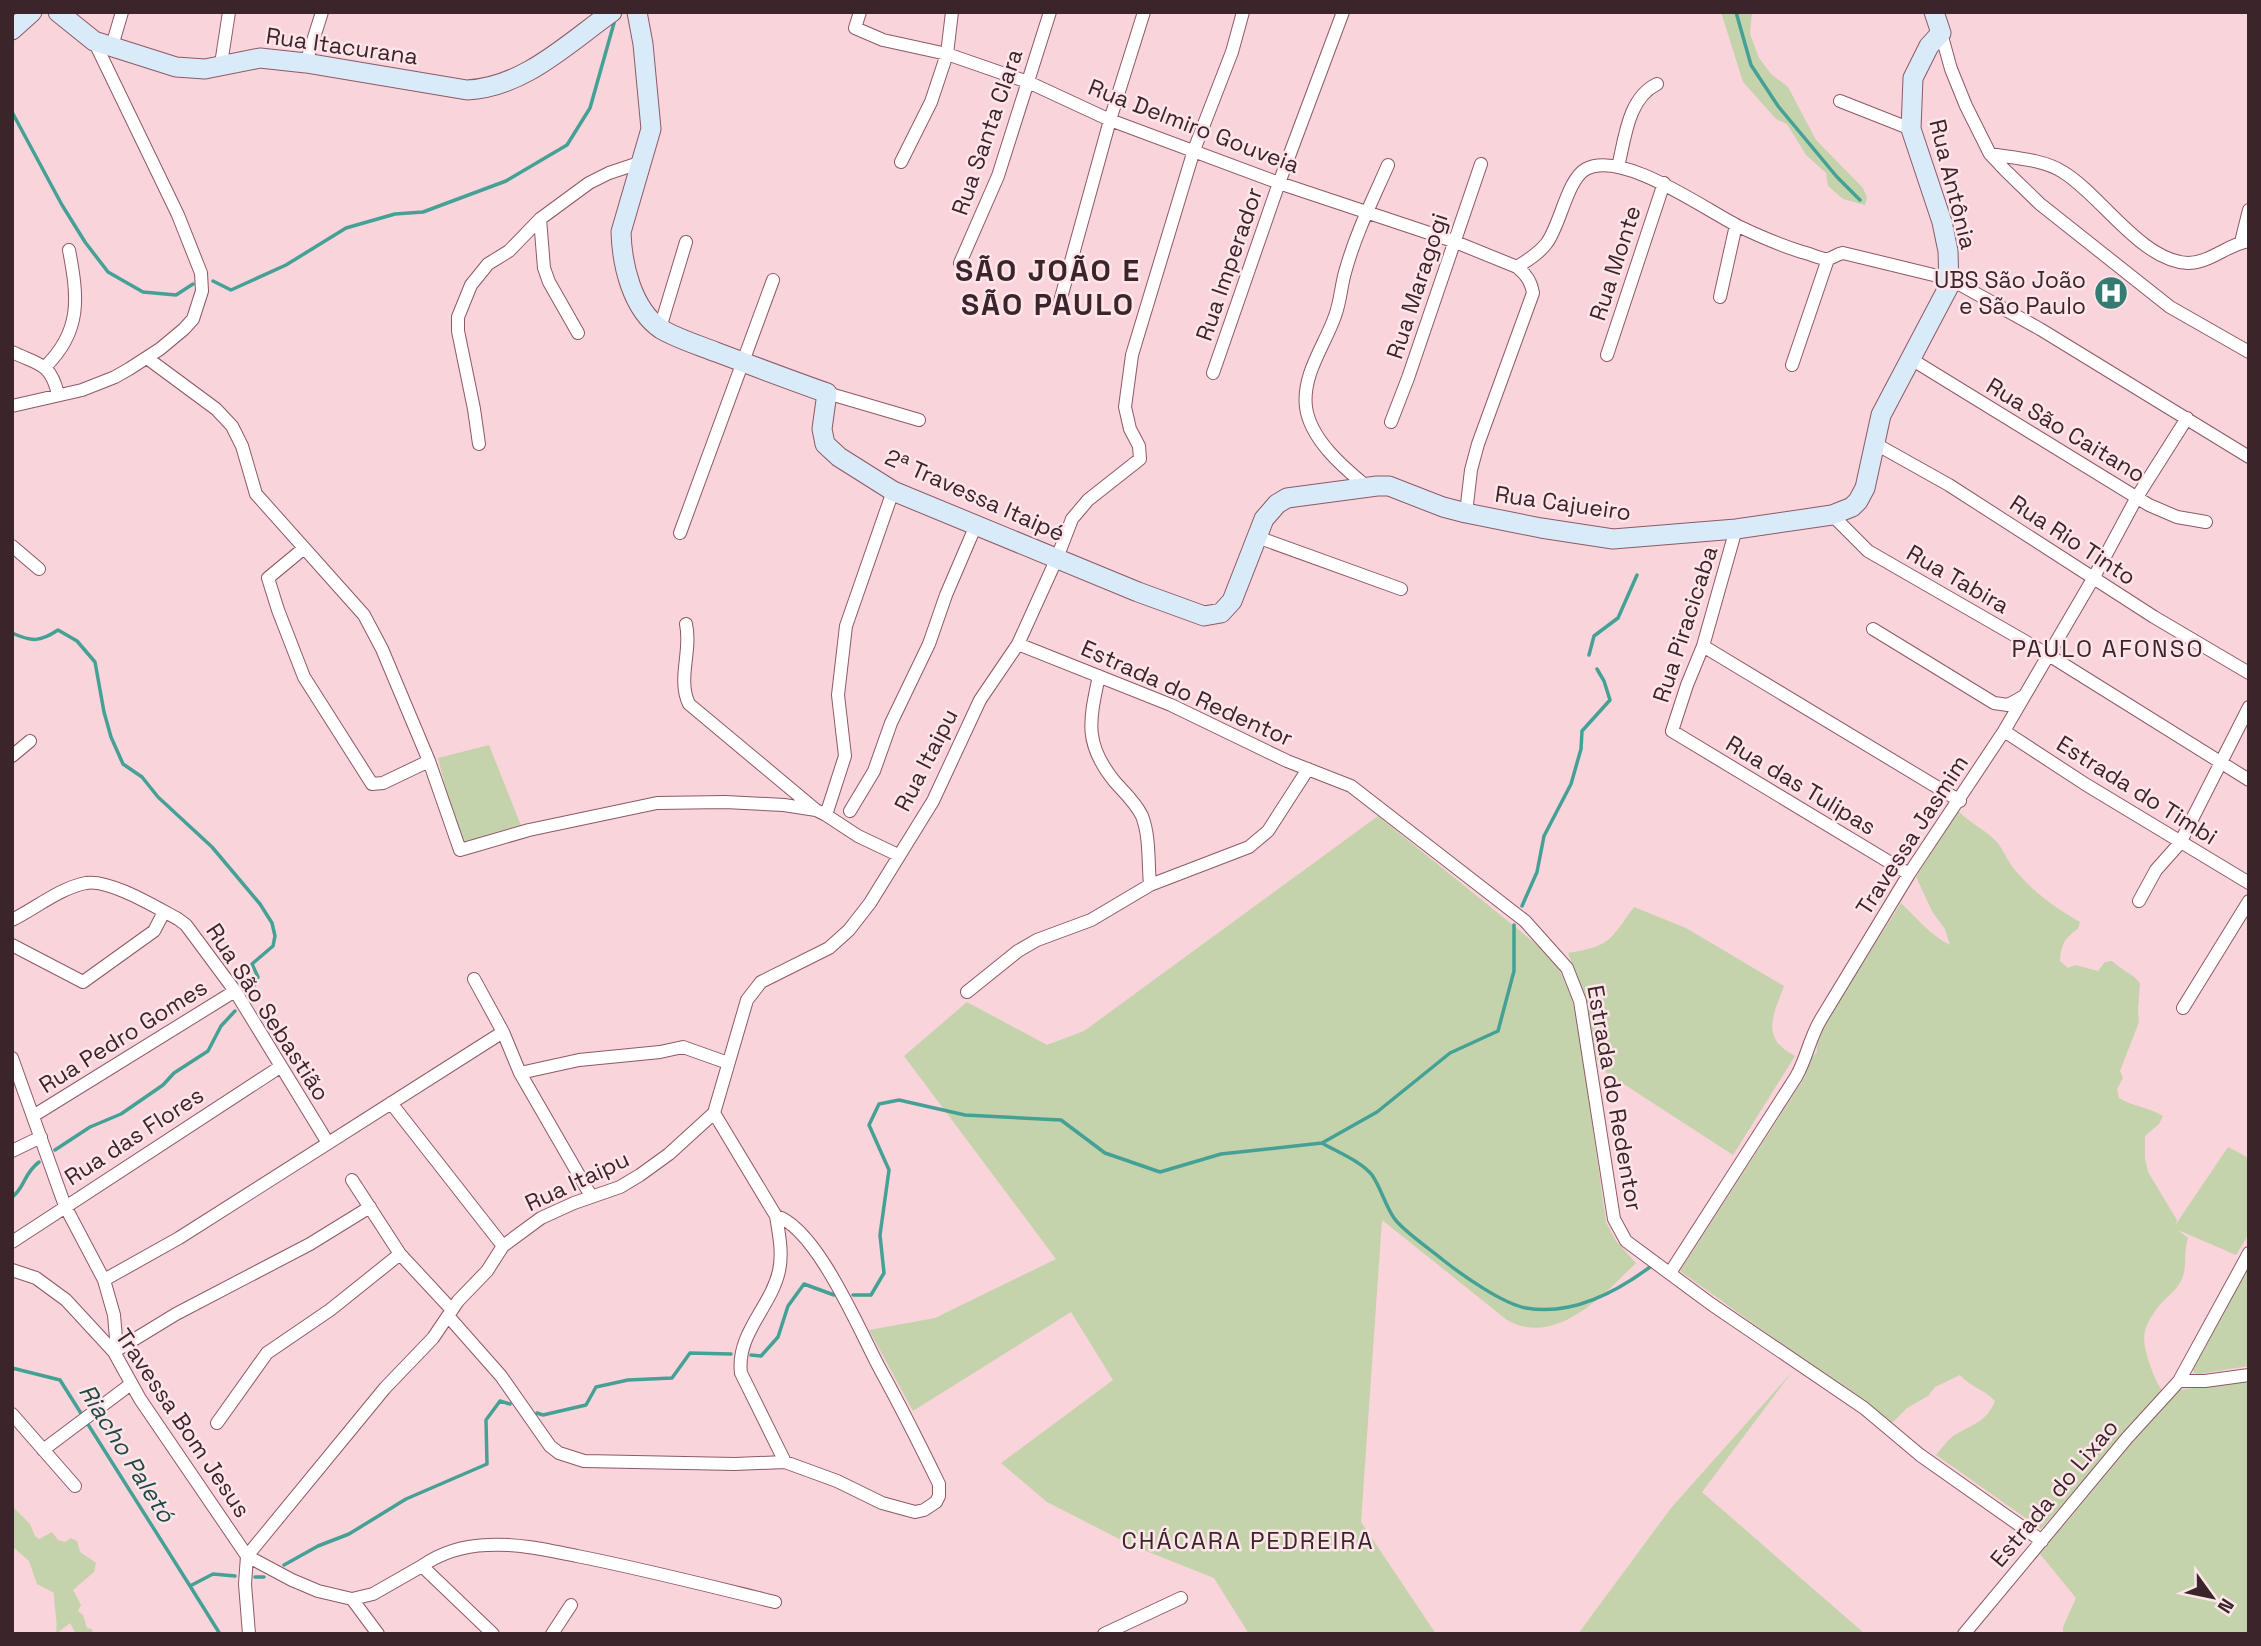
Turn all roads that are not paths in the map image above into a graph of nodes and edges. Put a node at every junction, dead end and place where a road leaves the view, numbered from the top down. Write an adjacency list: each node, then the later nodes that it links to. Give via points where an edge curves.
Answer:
1 (32, 12): 15 (street)
2 (58, 12): 17 (street, Rua Itacurana)
3 (122, 12): 17 (street)
4 (229, 12): 20 (street)
5 (322, 12): 19 (street)
6 (612, 12): 19 (street, Rua Itacurana, via 548,59 491,88 467,90)
7 (637, 12): 28 (street, via 651,129)
8 (860, 12): 18 (street, Rua Delmiro Gouveia, via 855,28 883,40)
9 (952, 12): 18 (street)
10 (1050, 12): 21 (street, Rua Santa Clara)
11 (1144, 12): 24 (street)
12 (1243, 12): 26 (street)
13 (1343, 12): 33 (street, Rua Imperador)
14 (1934, 12): 16 (street)
15 (12, 30)
16 (1941, 33): 25 (street, Rua Antônia, via 1913,78); 27 (street, via 1961,94)
17 (103, 44): 20 (street, Rua Itacurana, via 176,67 205,69); 55 (street, via 203,282 193,319)
18 (947, 54): 21 (street, Rua Delmiro Gouveia); 29 (street, via 931,102)
19 (306, 63): 20 (street, Rua Itacurana, via 260,58)
20 (221, 64)
21 (1028, 82): 24 (street, Rua Delmiro Gouveia); 44 (street, Rua Santa Clara, via 987,205)
22 (1657, 84): 32 (street, via 1638,99)
23 (1840, 101): 25 (street)
24 (1110, 120): 26 (street, Rua Delmiro Gouveia); 49 (street)
25 (1911, 129): 46 (street, Rua Antônia, via 1942,222)
26 (1194, 150): 33 (street, Rua Delmiro Gouveia); 82 (street, Rua Itaipu, via 1128,377 1126,418 1140,459 1080,508 1066,530)
27 (1990, 154): 41 (street, via 2050,165 2063,172 2130,233 2173,260 2199,261); 53 (street, via 2040,204 2170,307)
28 (642, 162): 37 (street, via 589,183); 50 (street, via 621,232 621,247 637,298)
29 (901, 162)
30 (1388, 164): 36 (street)
31 (1481, 164): 39 (street, Rua Maragogi)
32 (1618, 167): 34 (street); 45 (street, via 1583,170 1547,243)
33 (1279, 183): 36 (street, Rua Delmiro Gouveia); 60 (street, Rua Imperador)
34 (1664, 183): 38 (street); 54 (street, Rua Monte)
35 (2249, 210): 41 (street)
36 (1367, 211): 39 (street, Rua Delmiro Gouveia); 70 (street, via 1306,396 1315,430 1345,469)
37 (541, 219): 51 (street, via 548,282); 68 (street, via 480,272 458,317)
38 (1736, 225): 43 (street); 48 (street)
39 (1453, 241): 45 (street, Rua Delmiro Gouveia); 66 (street, Rua Maragogi)
40 (686, 242): 50 (street)
41 (2245, 242)
42 (69, 250): 59 (street, via 76,306 73,323 58,354)
43 (1828, 259): 46 (street, via 1843,253); 58 (street)
44 (960, 263)
45 (1517, 267): 73 (street, via 1525,273 1533,293 1478,444)
46 (1950, 279): 56 (street, Rua Antônia); 64 (street)
47 (773, 280): 57 (street)
48 (1720, 297)
49 (1059, 305)
50 (660, 328): 57 (street)
51 (578, 333)
52 (12, 352): 59 (street)
53 (2249, 352)
54 (1607, 355)
55 (147, 358): 62 (street, via 98,384); 81 (street, via 232,426 256,494)
56 (1911, 359): 67 (street, Rua Antônia, via 1881,415); 72 (street, Rua São Caitano)
57 (742, 362): 61 (street); 78 (street)
58 (1792, 365)
59 (45, 367): 62 (street, via 54,377)
60 (1213, 373)
61 (827, 393): 65 (street); 71 (street, 2ª Travessa Itaipé, via 822,429 825,444)
62 (58, 394): 63 (street)
63 (12, 406)
64 (2187, 418): 69 (street); 72 (street, Travessa Jasmim)
65 (919, 420)
66 (1391, 422)
67 (1874, 443): 74 (street, Rua Antônia, via 1858,501); 84 (street, Rua Rio Tinto)
68 (479, 444)
69 (2249, 457)
70 (1366, 486): 73 (street, 2ª Travessa Itaipé, via 1389,486); 79 (street, 2ª Travessa Itaipé, via 1287,498 1269,512)
71 (893, 491): 76 (street, 2ª Travessa Itaipé); 105 (street, via 846,626 838,695 845,756)
72 (2137, 497): 75 (street, Rua São Caitano, via 2162,512); 84 (street, Travessa Jasmim)
73 (1466, 513): 77 (street, Rua Cajueiro, via 1613,539)
74 (1832, 515): 77 (street, Rua Antônia); 90 (street, Rua Tabira, via 1868,551)
75 (2206, 522)
76 (975, 525): 82 (street, 2ª Travessa Itaipé); 104 (street, via 874,771)
77 (1736, 529): 89 (street, Rua Piracicaba)
78 (680, 533)
79 (1257, 537): 82 (street, 2ª Travessa Itaipé, via 1232,601 1211,616); 85 (street)
80 (12, 546): 83 (street)
81 (303, 550): 99 (street, via 364,615); 99 (street, via 268,578 311,689 372,784)
82 (1057, 558): 88 (street, Rua Itaipu)
83 (39, 569)
84 (2095, 577): 90 (street, Travessa Jasmim); 91 (street, Rua Rio Tinto)
85 (1401, 589)
86 (686, 624): 105 (street, via 689,645 683,687 689,704)
87 (1873, 629): 93 (street, via 1994,703 2008,705)
88 (1018, 644): 92 (street, Estrada do Redentor); 107 (street, Rua Itaipu, via 980,700 933,801)
89 (1703, 646): 95 (street, Rua Piracicaba); 103 (street)
90 (2047, 654): 93 (street, Travessa Jasmim); 100 (street, Rua Tabira)
91 (2249, 673)
92 (1098, 676): 101 (street, Estrada do Redentor); 110 (street, via 1091,736 1099,761 1142,815)
93 (2024, 695): 96 (street, Travessa Jasmim)
94 (2249, 707): 100 (street)
95 (1672, 731): 108 (street, Rua das Tulipas)
96 (2004, 731): 103 (street, Travessa Jasmim); 106 (street, Estrada do Timbi)
97 (30, 741): 98 (street)
98 (12, 756)
99 (429, 761): 105 (street, via 460,850 657,803 783,805)
100 (2221, 764): 102 (street, Rua Tabira); 106 (street)
101 (1308, 769): 110 (street, via 1258,841); 141 (street, Estrada do Redentor, via 1351,786 1372,802 1525,921 1567,968 1580,1001 1614,1219 1626,1241)
102 (2249, 780)
103 (1959, 801): 108 (street, Travessa Jasmim)
104 (850, 811)
105 (821, 813): 107 (street)
106 (2180, 843): 109 (street, Estrada do Timbi); 111 (street, via 2156,870)
107 (898, 855): 122 (street, Rua Itaipu, via 849,930 829,948 761,982 752,992)
108 (1909, 874): 141 (street, Travessa Jasmim, via 1811,1035 1796,1077)
109 (2249, 883)
110 (1150, 885): 118 (street, via 1091,920 1037,940)
111 (2139, 901)
112 (2249, 901): 119 (street)
113 (164, 912): 114 (street, Rua São Sebastião, via 108,885 89,883 70,888); 115 (street, via 155,931 83,982); 117 (street, Rua São Sebastião, via 186,925)
114 (12, 920)
115 (12, 945)
116 (474, 979): 120 (street)
117 (234, 991): 123 (street, Rua São Sebastião); 127 (street, Rua Pedro Gomes)
118 (967, 992)
119 (2183, 1008)
120 (503, 1032): 124 (street); 125 (street)
121 (12, 1058): 127 (street)
122 (729, 1063): 124 (street, via 682,1047); 126 (street, Rua Itaipu)
123 (280, 1067): 129 (street, Rua São Sebastião); 133 (street, Rua das Flores)
124 (520, 1073): 132 (street)
125 (391, 1103): 129 (street); 137 (street)
126 (715, 1113): 132 (street, Rua Itaipu, via 640,1175); 135 (street)
127 (33, 1116): 128 (street)
128 (41, 1137): 130 (street); 133 (street)
129 (328, 1143): 142 (street)
130 (12, 1151)
131 (352, 1180): 134 (street)
132 (591, 1196): 137 (street, Rua Itaipu, via 541,1218)
133 (65, 1206): 136 (street, Rua das Flores); 142 (street)
134 (370, 1207): 139 (street); 144 (street)
135 (776, 1216): 151 (street, via 779,1272 750,1329 740,1362 741,1373); 151 (street, via 792,1223 842,1294 906,1415 939,1484 940,1496 924,1510 900,1510)
136 (12, 1242)
137 (503, 1246): 143 (street, Rua Itaipu)
138 (2249, 1253): 146 (street, Estrada do Lixao)
139 (400, 1254): 143 (street); 149 (street, via 267,1353)
140 (12, 1270): 144 (street, Travessa Bom Jesus, via 36,1278 66,1300)
141 (1670, 1273): 153 (street, Estrada do Redentor, via 1864,1408 1920,1455)
142 (104, 1280): 144 (street, via 114,1315)
143 (450, 1313): 151 (street, via 542,1437 559,1453 584,1461); 154 (street, Rua Itaipu)
144 (115, 1351): 147 (street, Travessa Bom Jesus)
145 (2249, 1375): 146 (street)
146 (2179, 1381): 153 (street, Estrada do Lixao)
147 (131, 1384): 150 (street); 154 (street, Travessa Bom Jesus)
148 (12, 1414): 150 (street)
149 (217, 1423)
150 (43, 1450): 152 (street)
151 (785, 1462)
152 (75, 1486)
153 (2042, 1541): 165 (street, Estrada do Lixao)
154 (247, 1556): 157 (street, via 309,1587); 160 (street)
155 (422, 1566): 157 (street, via 373,1594); 158 (street, via 450,1550 508,1545 618,1564); 162 (street)
156 (1181, 1598): 164 (street)
157 (352, 1600): 161 (street)
158 (775, 1602)
159 (571, 1605): 163 (street)
160 (249, 1634)
161 (378, 1634)
162 (493, 1634)
163 (552, 1634)
164 (1104, 1634)
165 (1964, 1634)

